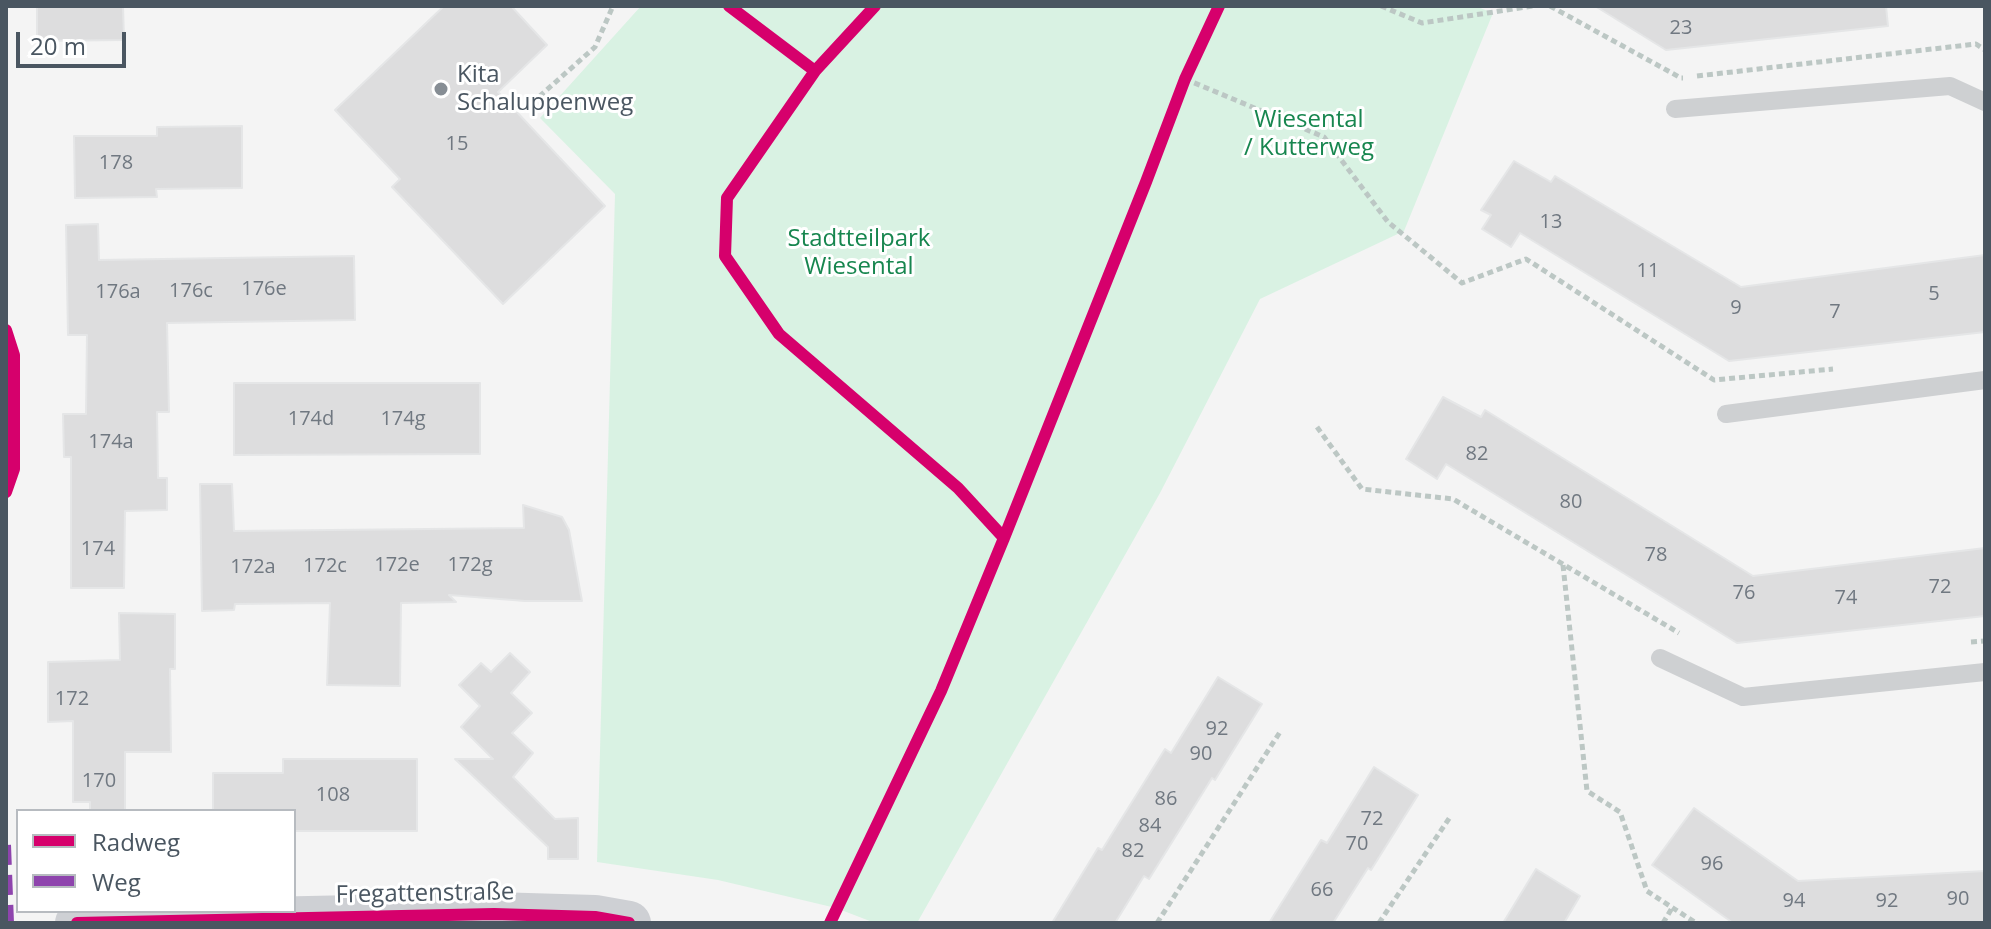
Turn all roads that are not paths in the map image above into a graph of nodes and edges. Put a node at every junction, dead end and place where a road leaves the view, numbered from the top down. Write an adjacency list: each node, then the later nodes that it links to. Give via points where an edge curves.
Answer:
1 (1985, 102): 2 (lane, via 1950,86)
2 (1675, 109)
3 (1985, 380): 4 (lane)
4 (1726, 414)
5 (1660, 658): 6 (lane, via 1743,697)
6 (1985, 672)
7 (606, 921): 8 (street, Fregattenstraße, via 494,914)
8 (77, 923)

